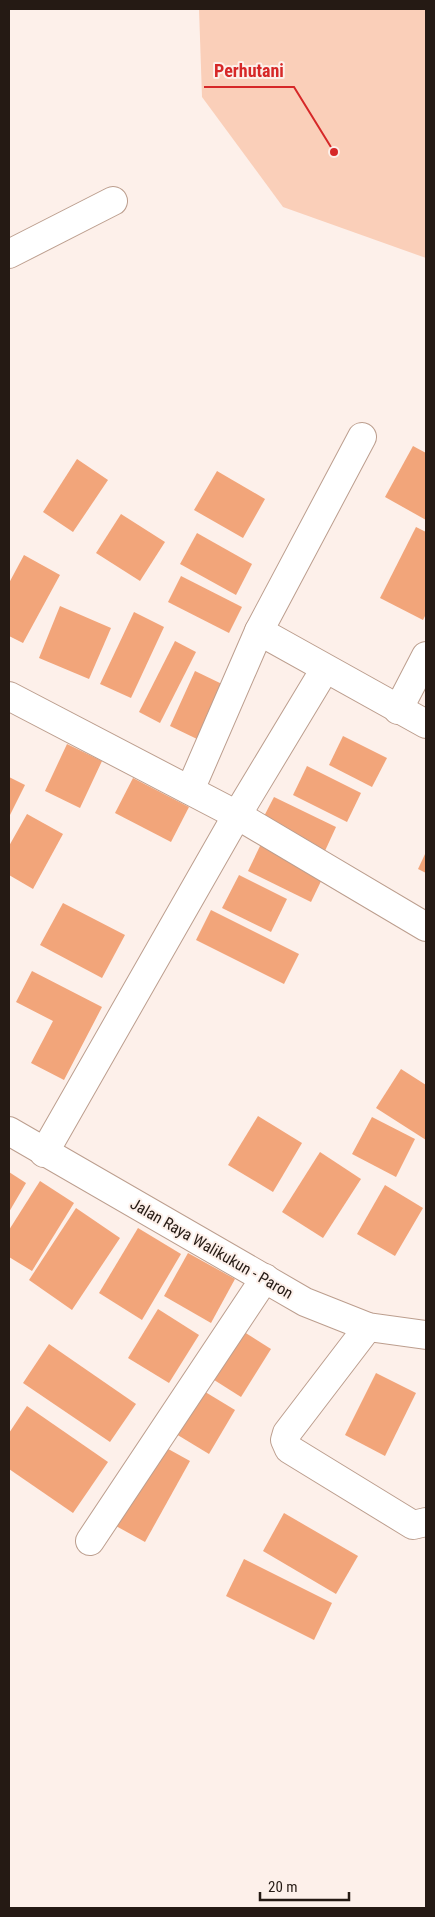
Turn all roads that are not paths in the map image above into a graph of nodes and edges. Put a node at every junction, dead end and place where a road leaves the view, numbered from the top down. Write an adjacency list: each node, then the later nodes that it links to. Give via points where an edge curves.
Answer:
1 (113, 201): 2 (street)
2 (9, 254)
3 (362, 437): 4 (street)
4 (259, 631): 6 (street); 10 (street)
5 (426, 656): 8 (street)
6 (325, 669): 8 (street); 11 (street)
7 (9, 696): 10 (street)
8 (398, 710): 9 (street)
9 (426, 724)
10 (190, 790): 11 (street)
11 (237, 815): 12 (street); 14 (street)
12 (426, 928)
13 (9, 1131): 14 (street, Jalan Raya Walikukun - Paron)
14 (44, 1153): 15 (street, Jalan Raya Walikukun - Paron)
15 (265, 1278): 16 (street, Jalan Raya Walikukun - Paron, via 305,1302); 19 (street)
16 (368, 1327): 17 (street, Jalan Raya Walikukun - Paron); 18 (street, via 287,1433 285,1440 289,1449 413,1525)
17 (426, 1335)
18 (426, 1522)
19 (90, 1540)

